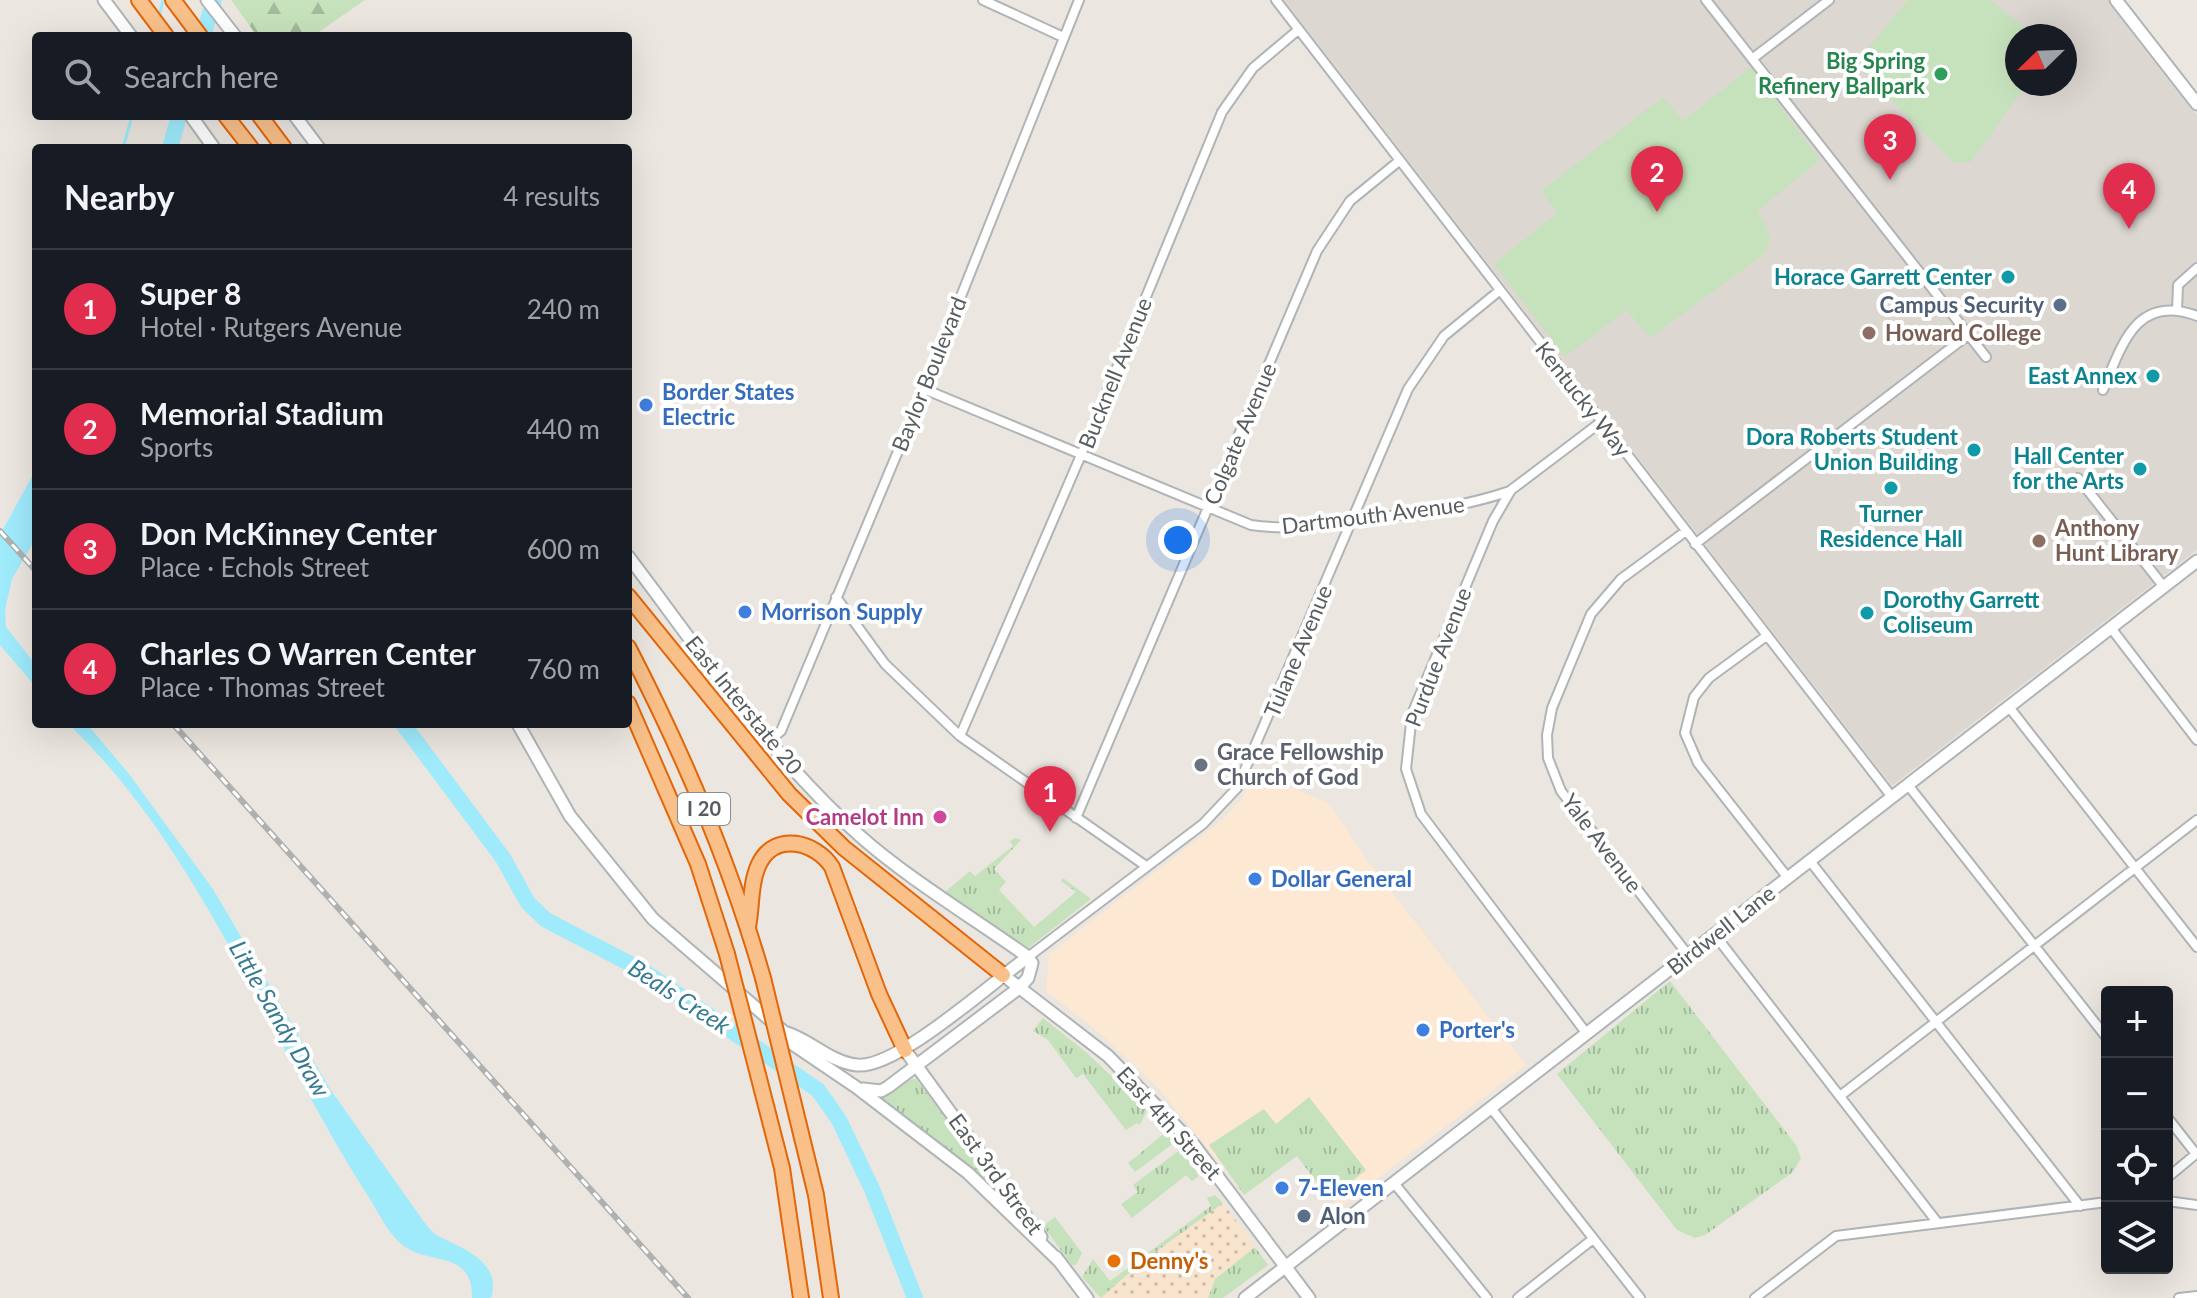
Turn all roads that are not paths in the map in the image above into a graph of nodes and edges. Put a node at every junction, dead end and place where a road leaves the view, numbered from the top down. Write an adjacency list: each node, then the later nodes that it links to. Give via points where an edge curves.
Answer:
1 (104, 0): 12 (main road)
2 (139, 0): 13 (highway)
3 (173, 0): 14 (highway)
4 (207, 0): 15 (main road)
5 (983, 0): 16 (street)
6 (1079, 0): 16 (street, Baylor Boulevard)
7 (1276, 0): 11 (street, Kentucky Way)
8 (1706, 0): 17 (street)
9 (1829, 0): 17 (street)
10 (2116, 0): 18 (main road)
11 (1298, 30): 27 (street, Kentucky Way); 37 (street, Bucknell Avenue, via 1253,68 1222,112)
12 (128, 32)
13 (163, 32)
14 (197, 32)
15 (232, 32)
16 (1063, 37): 34 (street, Baylor Boulevard)
17 (1752, 59): 32 (street)
18 (2197, 104)
19 (194, 120): 23 (main road)
20 (229, 120): 24 (highway)
21 (263, 120): 25 (highway)
22 (298, 120): 26 (main road)
23 (211, 144)
24 (248, 144)
25 (281, 144)
26 (316, 144)
27 (1399, 161): 29 (street, Kentucky Way); 40 (street, Colgate Avenue, via 1350,201 1317,251)
28 (2197, 268): 30 (street, via 2178,285)
29 (1499, 291): 36 (street, Kentucky Way); 41 (street, Tulane Avenue, via 1444,336 1418,371)
30 (2177, 310): 31 (street); 35 (street, via 2149,315 2129,332)
31 (2197, 316)
32 (1968, 335): 33 (street); 43 (street)
33 (1986, 357)
34 (924, 389): 37 (street, Dartmouth Avenue); 47 (street, Baylor Boulevard)
35 (2103, 390)
36 (1601, 422): 39 (street, Purdue Avenue); 42 (street, Kentucky Way)
37 (1081, 455): 40 (street, Dartmouth Avenue); 55 (street, Bucknell Avenue)
38 (2078, 478): 46 (street)
39 (1511, 490): 41 (street, Dartmouth Avenue, via 1466,506); 77 (street, Purdue Avenue, via 1412,714 1406,769 1421,814)
40 (1209, 509): 41 (street, Dartmouth Avenue, via 1277,529); 60 (street, Colgate Avenue)
41 (1354, 521): 63 (street, Tulane Avenue, via 1237,788 1203,824)
42 (1686, 531): 43 (street, Kentucky Way); 70 (street, Yale Avenue, via 1621,579 1591,614 1552,708 1547,735 1548,758 1561,791)
43 (1695, 544): 50 (street, Kentucky Way)
44 (632, 561): 57 (main road, East Interstate 20)
45 (2197, 561): 46 (main road, Birdwell Lane)
46 (2164, 587): 49 (main road, Birdwell Lane)
47 (836, 597): 55 (street, via 885,664); 57 (street, Baylor Boulevard, via 781,731)
48 (632, 601): 72 (highway, via 789,794 844,848)
49 (2111, 628): 52 (main road, Birdwell Lane); 56 (street)
50 (1765, 637): 59 (street, Kentucky Way); 65 (street, via 1709,678 1694,697 1685,733 1698,763)
51 (632, 655): 66 (highway, I 20, via 684,763)
52 (2009, 707): 58 (main road, Birdwell Lane); 64 (street)
53 (632, 712): 95 (highway, I 20, bridge, via 698,864 727,954 782,1168)
54 (520, 728): 76 (main road, via 570,816 653,919)
55 (960, 736): 60 (street)
56 (2197, 740)
57 (769, 741): 71 (main road, East Interstate 20, via 862,838)
58 (1908, 785): 59 (main road, Birdwell Lane); 68 (street)
59 (1892, 797): 62 (main road, Birdwell Lane)
60 (1076, 818): 63 (street)
61 (2197, 820): 64 (street)
62 (1810, 861): 65 (main road, Birdwell Lane); 74 (street)
63 (1146, 866): 71 (street, Tulane Avenue)
64 (2136, 868): 68 (street); 69 (street)
65 (1788, 878): 67 (main road, Birdwell Lane)
66 (748, 927): 78 (highway, via 754,879 764,857 789,843 818,850 832,867); 96 (highway, I 20, bridge, via 816,1195)
67 (1715, 935): 70 (main road, Birdwell Lane); 81 (street)
68 (2035, 945): 74 (street); 75 (street)
69 (2197, 947)
70 (1688, 955): 77 (main road, Birdwell Lane)
71 (1028, 957): 72 (main road, Tulane Avenue); 73 (main road, via 1028,978)
72 (1003, 975): 73 (main road, East 4th Street); 78 (main road, Tulane Avenue)
73 (1019, 988): 79 (main road); 94 (main road, East 4th Street, via 1108,1056 1194,1145)
74 (1937, 1020): 81 (street); 90 (street)
75 (2101, 1030)
76 (784, 1032): 78 (main road, Tulane Avenue, via 856,1065 875,1064); 80 (main road, via 791,1043)
77 (1587, 1034): 82 (main road, Birdwell Lane)
78 (905, 1050): 79 (main road, East 3rd Street)
79 (917, 1067): 80 (main road, via 881,1091); 93 (main road, East 3rd Street)
80 (856, 1087): 93 (main road, via 968,1173)
81 (1840, 1096): 91 (street)
82 (1491, 1108): 86 (main road, Birdwell Lane); 92 (street)
83 (2173, 1125): 84 (street)
84 (2196, 1154): 85 (street)
85 (2173, 1173)
86 (1394, 1183): 94 (main road, Birdwell Lane); 100 (street)
87 (2173, 1202): 89 (street)
88 (2101, 1203): 90 (street)
89 (2197, 1205)
90 (2080, 1206): 91 (street)
91 (1937, 1222): 103 (street, via 1836,1236)
92 (1593, 1239): 101 (street); 102 (street)
93 (1059, 1261): 97 (main road, East 3rd Street)
94 (1285, 1267): 98 (main road, Birdwell Lane); 99 (main road, East 4th Street)
95 (801, 1298)
96 (831, 1298)
97 (1087, 1298)
98 (1245, 1298)
99 (1309, 1298)
100 (1487, 1298)
101 (1518, 1298)
102 (1640, 1298)
103 (1755, 1298)

